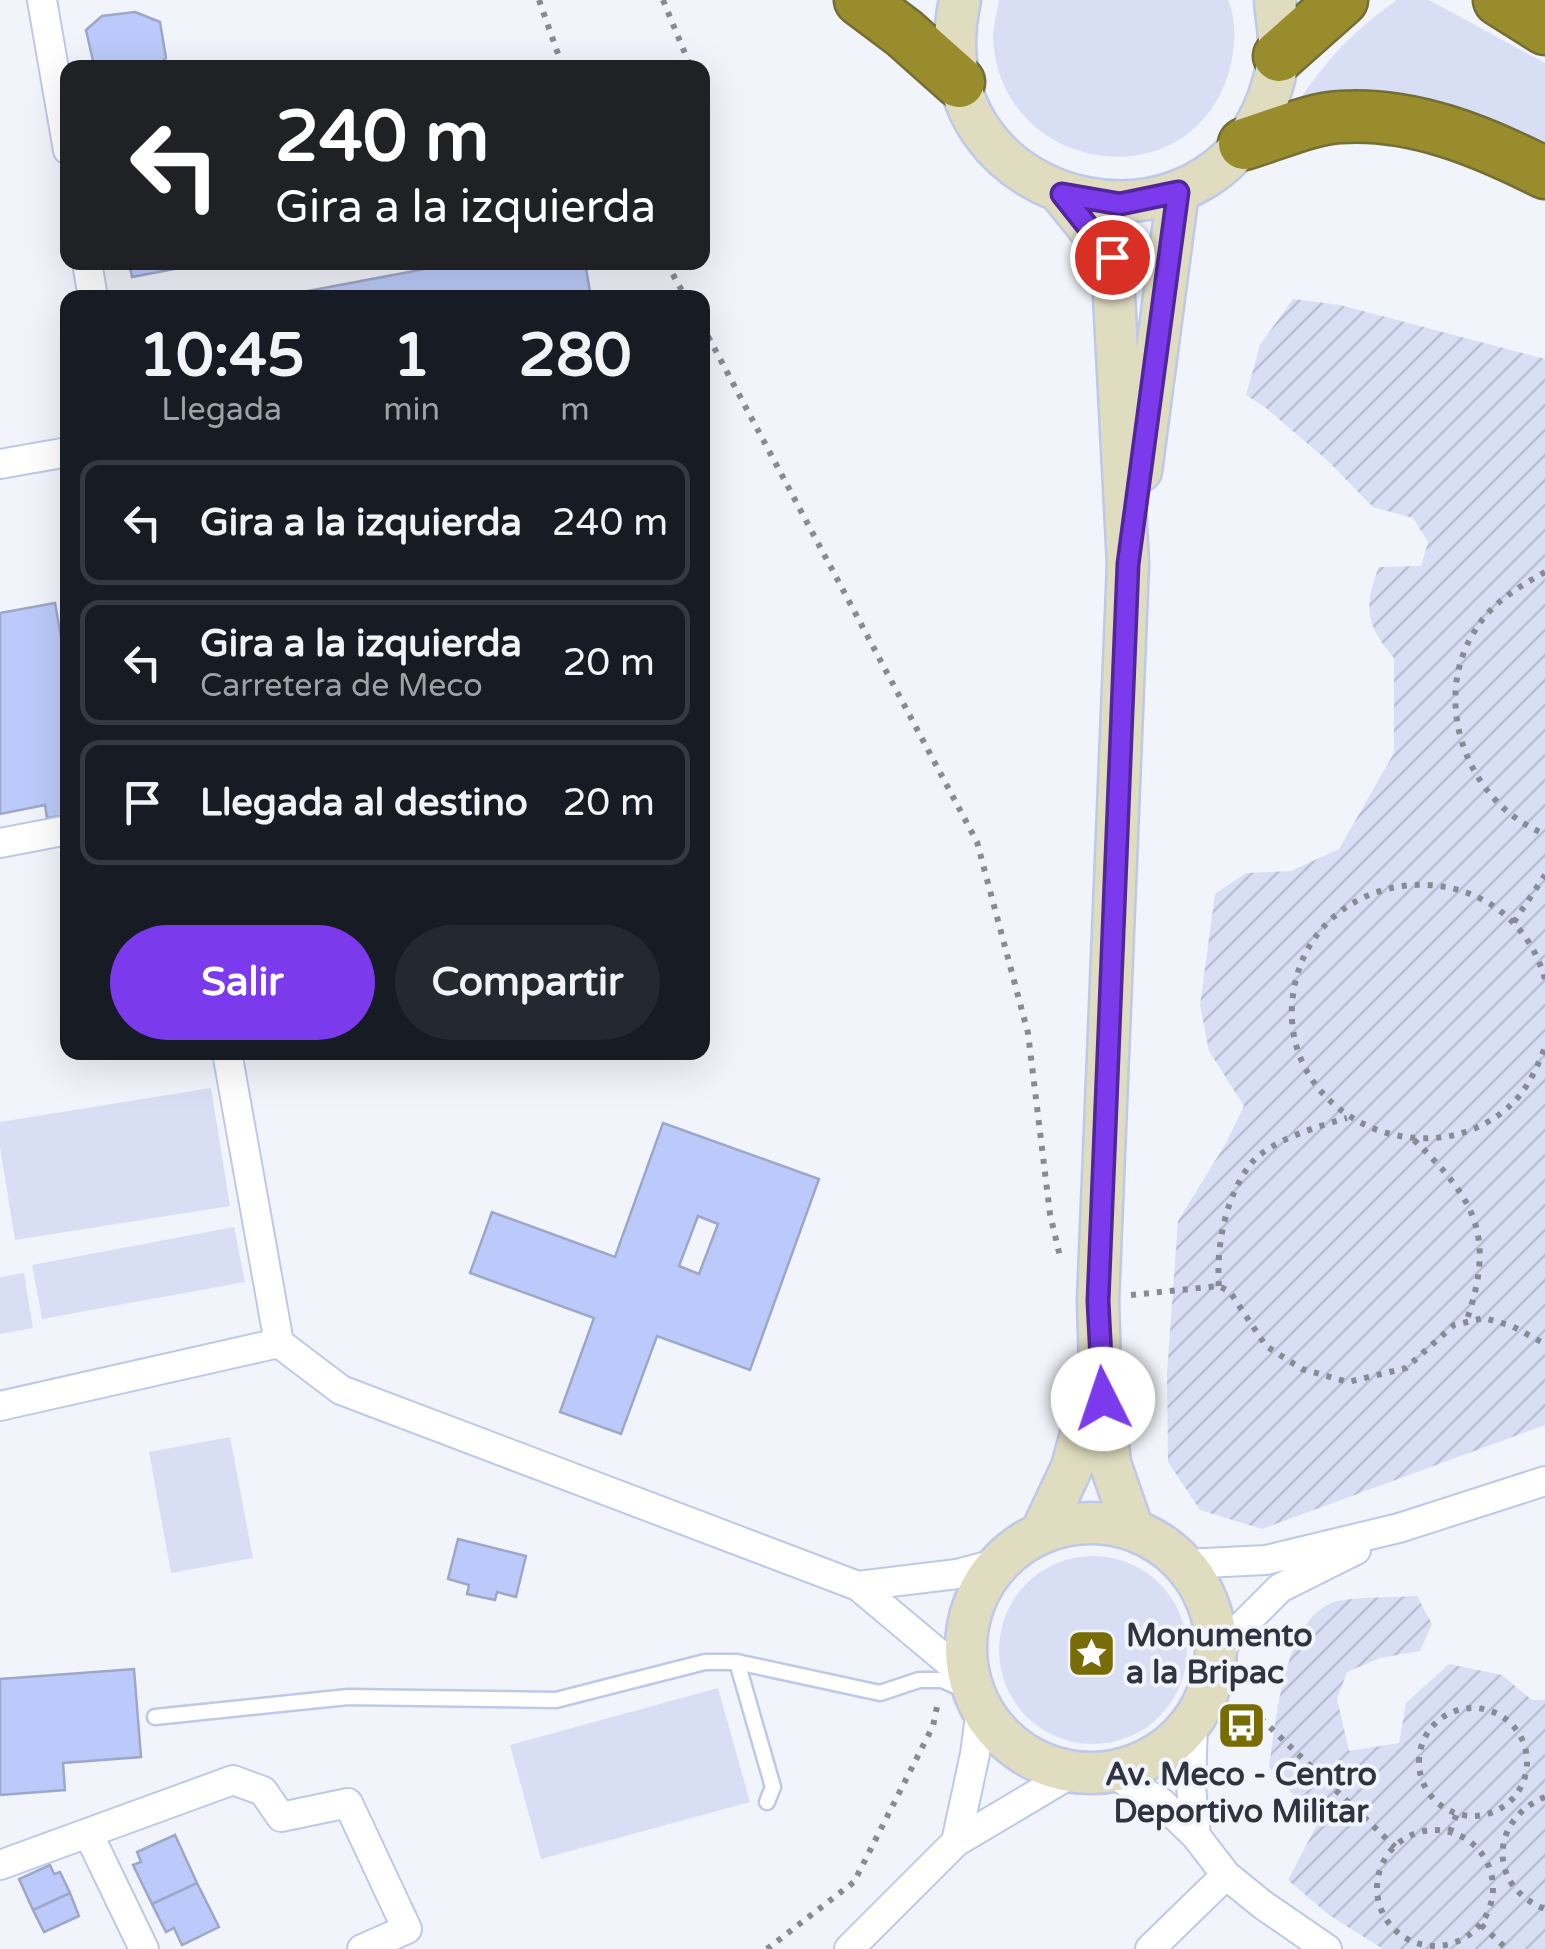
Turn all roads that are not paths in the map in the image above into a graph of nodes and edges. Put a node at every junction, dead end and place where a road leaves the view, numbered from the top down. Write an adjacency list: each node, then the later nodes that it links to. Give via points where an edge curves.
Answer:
1 (42, 0): 8 (street)
2 (860, 0): 7 (highway)
3 (960, 0): 7 (street, via 953,32)
4 (1275, 0): 6 (street)
5 (1342, 0): 6 (highway)
6 (1280, 56): 9 (street, via 1268,103)
7 (958, 82): 12 (street, via 980,130 1016,169)
8 (60, 104)
9 (1244, 144): 10 (highway, via 1338,116 1424,124); 11 (street)
10 (1545, 173)
11 (1178, 192): 12 (street, via 1120,204); 15 (street)
12 (1062, 194): 15 (street, via 1112,257)
13 (60, 453): 14 (street)
14 (0, 464)
15 (1128, 564): 20 (street)
16 (60, 832): 17 (street)
17 (0, 843)
18 (228, 1060): 19 (street)
19 (278, 1344): 21 (street); 28 (street, via 341,1390)
20 (1100, 1367): 24 (street, via 1110,1463); 25 (street, via 1072,1467)
21 (0, 1406)
22 (1544, 1480): 23 (street)
23 (1399, 1528): 27 (street, via 1266,1560); 29 (street, via 1280,1588)
24 (1134, 1530): 25 (street, via 1086,1523); 27 (street)
25 (1041, 1533): 26 (street)
26 (998, 1562): 28 (street); 31 (street, via 972,1605 965,1654)
27 (1184, 1564): 29 (street, via 1214,1620)
28 (858, 1586): 31 (street)
29 (1218, 1651): 33 (street)
30 (736, 1662): 31 (lane, via 880,1693 942,1680); 32 (lane, via 705,1662 556,1700 348,1697); 35 (lane, via 773,1787)
31 (975, 1694): 34 (street, via 998,1732 1019,1751 1044,1765); 38 (street)
32 (155, 1717)
33 (1194, 1722): 34 (street, via 1157,1756 1134,1767); 37 (street)
34 (1091, 1772): 37 (street, via 1162,1803); 38 (street)
35 (767, 1802)
36 (88, 1833): 39 (street); 41 (street); 42 (street, via 233,1780 262,1792 281,1818 348,1804 407,1929)
37 (1196, 1836): 40 (street)
38 (956, 1842): 43 (street)
39 (0, 1865)
40 (1226, 1875): 44 (street); 45 (street)
41 (144, 1949)
42 (362, 1949)
43 (849, 1949)
44 (1150, 1949)
45 (1327, 1949)

